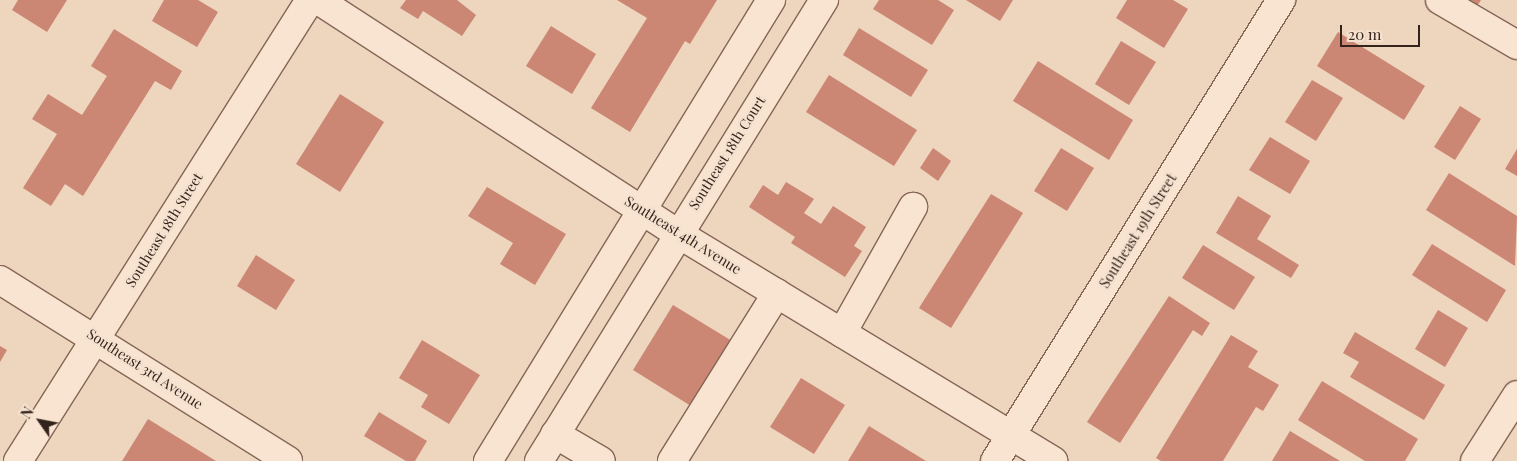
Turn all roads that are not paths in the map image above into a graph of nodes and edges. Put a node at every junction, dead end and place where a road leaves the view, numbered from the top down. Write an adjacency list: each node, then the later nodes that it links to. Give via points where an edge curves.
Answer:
1 (310, 0): 14 (street, Southeast 18th Street)
2 (318, 0): 9 (street, Southeast 4th Avenue)
3 (771, 0): 9 (street)
4 (824, 0): 10 (street, Southeast 18th Court)
5 (1281, 0): 17 (street, Southeast 19th Street)
6 (1440, 0): 7 (street)
7 (1517, 45)
8 (913, 207): 13 (street)
9 (642, 211): 10 (street, Southeast 4th Avenue); 20 (street)
10 (677, 233): 12 (street, Southeast 4th Avenue); 16 (street, Southeast 18th Court)
11 (0, 280): 14 (street, Southeast 3rd Avenue)
12 (777, 294): 13 (street, Southeast 4th Avenue); 23 (street)
13 (842, 332): 17 (street, Southeast 4th Avenue)
14 (96, 338): 18 (street, Southeast 18th Street); 19 (street, Southeast 3rd Avenue)
15 (1517, 395): 26 (street)
16 (555, 434): 21 (street, Southeast 18th Court); 22 (street)
17 (1012, 435): 24 (street, Southeast 19th Street); 25 (street, Southeast 4th Avenue)
18 (18, 461)
19 (288, 461)
20 (488, 461)
21 (539, 461)
22 (600, 461)
23 (672, 461)
24 (995, 461)
25 (1053, 461)
26 (1475, 461)

